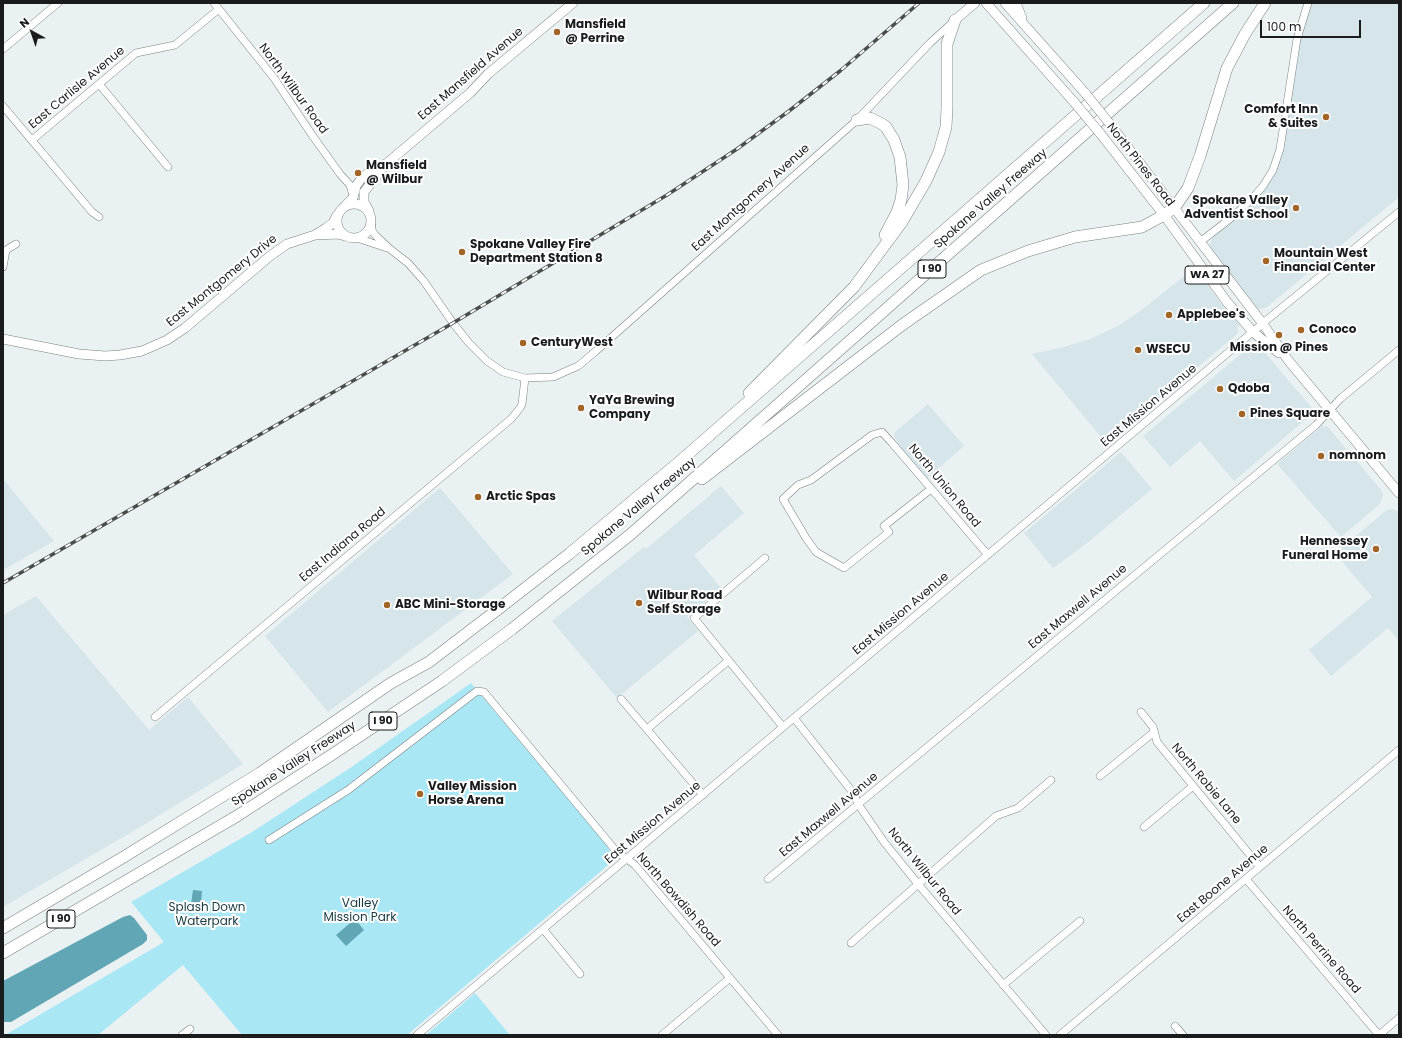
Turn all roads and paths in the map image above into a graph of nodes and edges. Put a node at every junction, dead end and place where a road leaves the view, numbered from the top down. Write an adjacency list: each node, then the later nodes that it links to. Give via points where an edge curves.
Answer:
1 (58, 3): 15 (street)
2 (573, 3): 20 (main road, East Mansfield Avenue)
3 (965, 3): 13 (main road)
4 (975, 3): 13 (main road, East Montgomery Avenue)
5 (986, 3): 29 (main road, North Pines Road / WA 27, bridge, via 1074,102)
6 (1005, 3): 14 (main road, North Pines Road / WA 27)
7 (1016, 3): 14 (main road)
8 (1204, 3): 48 (highway, Spokane Valley Freeway / I 90)
9 (1233, 3): 51 (highway, Spokane Valley Freeway / I 90)
10 (1265, 3): 26 (highway, via 1244,34 1227,68 1200,156 1188,188)
11 (1308, 3): 36 (street, via 1297,39 1280,149 1273,170 1251,200)
12 (216, 6): 16 (street, East Carlisle Avenue, via 175,45 136,53); 22 (street, North Wilbur Road, via 274,78)
13 (955, 20): 18 (street, East Montgomery Avenue); 40 (highway, via 947,44 946,127 939,152 926,181 902,222)
14 (1026, 26): 26 (main road, North Pines Road / WA 27, bridge, via 1086,94)
15 (3, 49)
16 (99, 84): 19 (street, East Carlisle Avenue); 21 (street)
17 (3, 106): 19 (street)
18 (856, 120): 40 (highway, via 870,118 886,128 898,150 903,185 901,200 891,225); 46 (street, East Montgomery Avenue, via 578,366 553,378)
19 (32, 140): 31 (street)
20 (386, 164): 23 (main road, East Mansfield Avenue, via 373,170); 27 (main road, East Mansfield Avenue, via 364,192 364,202)
21 (168, 167)
22 (344, 178): 23 (street); 24 (street, North Wilbur Road, via 352,189)
23 (358, 183): 24 (main road)
24 (353, 198): 25 (main road)
25 (344, 206): 27 (main road, via 360,204); 30 (main road)
26 (1175, 207): 29 (highway); 36 (main road, North Pines Road / WA 27)
27 (369, 211): 32 (main road)
28 (1399, 212): 41 (street, East Mission Avenue)
29 (1164, 215): 42 (main road, North Pines Road / WA 27, via 1227,302); 51 (highway, via 1142,227 1075,237 1028,251 981,270 902,325)
30 (337, 216): 33 (main road, East Montgomery Drive, via 330,225); 34 (main road, via 338,227)
31 (99, 217)
32 (372, 222): 35 (main road, via 367,232); 38 (street, via 375,235)
33 (315, 235): 34 (main road, East Montgomery Drive); 43 (main road, East Montgomery Drive, via 287,244 185,328 167,340 142,350 105,356 80,354)
34 (345, 236): 35 (main road)
35 (357, 238): 38 (street)
36 (1200, 242): 41 (main road, North Pines Road / WA 27)
37 (16, 244): 39 (street, via 6,250)
38 (390, 249): 46 (street, via 408,263 423,280 453,323 487,361 503,372)
39 (3, 267)
40 (854, 288): 48 (highway)
41 (1263, 324): 42 (street, East Mission Avenue); 45 (main road, North Pines Road / WA 27)
42 (1253, 332): 45 (main road, North Pines Road / WA 27); 52 (street, East Mission Avenue)
43 (3, 339)
44 (1399, 350): 47 (street, East Maxwell Avenue)
45 (1288, 360): 47 (main road, North Pines Road / WA 27)
46 (525, 378): 57 (street, East Indiana Road, via 522,404 511,419)
47 (1330, 410): 49 (main road, North Pines Road / WA 27); 67 (street, East Maxwell Avenue, via 1316,425)
48 (679, 462): 76 (highway, Spokane Valley Freeway / I 90, via 569,554 429,662 391,683 260,773 193,815)
49 (1397, 488)
50 (931, 489): 50 (street, North Union Road, via 882,432 872,436 811,480 798,485 784,499 816,552 844,568 889,532 884,526); 52 (street, North Union Road)
51 (630, 534): 79 (highway, Spokane Valley Freeway / I 90, via 442,681 333,754 237,816)
52 (988, 555): 58 (street, East Mission Avenue)
53 (765, 558): 54 (street, via 694,618)
54 (728, 661): 59 (street); 60 (street)
55 (621, 699): 60 (street)
56 (1141, 712): 61 (street, North Robie Lane)
57 (155, 717)
58 (794, 718): 59 (street, East Mission Avenue); 67 (street, North Wilbur Road, via 848,785)
59 (783, 727): 66 (street, East Mission Avenue)
60 (647, 729): 66 (street)
61 (1154, 732): 63 (street); 65 (street, North Robie Lane, via 1157,742)
62 (1399, 750): 71 (street, East Boone Avenue)
63 (1100, 776)
64 (1051, 780): 74 (street, via 1018,808 996,816)
65 (1193, 786): 68 (street); 71 (street, North Robie Lane)
66 (702, 795): 70 (street, East Mission Avenue)
67 (858, 804): 72 (street, East Maxwell Avenue); 74 (street, North Wilbur Road)
68 (1144, 827)
69 (269, 840): 70 (street, North Bowdish Road, via 348,790 481,691 486,693 616,851)
70 (627, 859): 77 (street, East Mission Avenue); 81 (street, North Bowdish Road, via 635,865)
71 (1260, 867): 73 (street, East Boone Avenue)
72 (768, 879)
73 (1246, 879): 91 (street, East Boone Avenue); 93 (street, North Perrine Road)
74 (918, 884): 78 (street); 82 (street, North Wilbur Road)
75 (1080, 921): 82 (street)
76 (3, 928)
77 (543, 929): 80 (street); 87 (street, East Mission Avenue)
78 (851, 943)
79 (3, 953)
80 (580, 974)
81 (730, 978): 88 (street); 89 (street, North Bowdish Road)
82 (1003, 985): 90 (street, North Wilbur Road)
83 (1399, 1018): 93 (street)
84 (1175, 1026): 92 (street)
85 (190, 1029): 86 (street)
86 (182, 1035)
87 (417, 1035)
88 (662, 1035)
89 (778, 1035)
90 (1046, 1035)
91 (1060, 1035)
92 (1183, 1035)
93 (1379, 1035)

